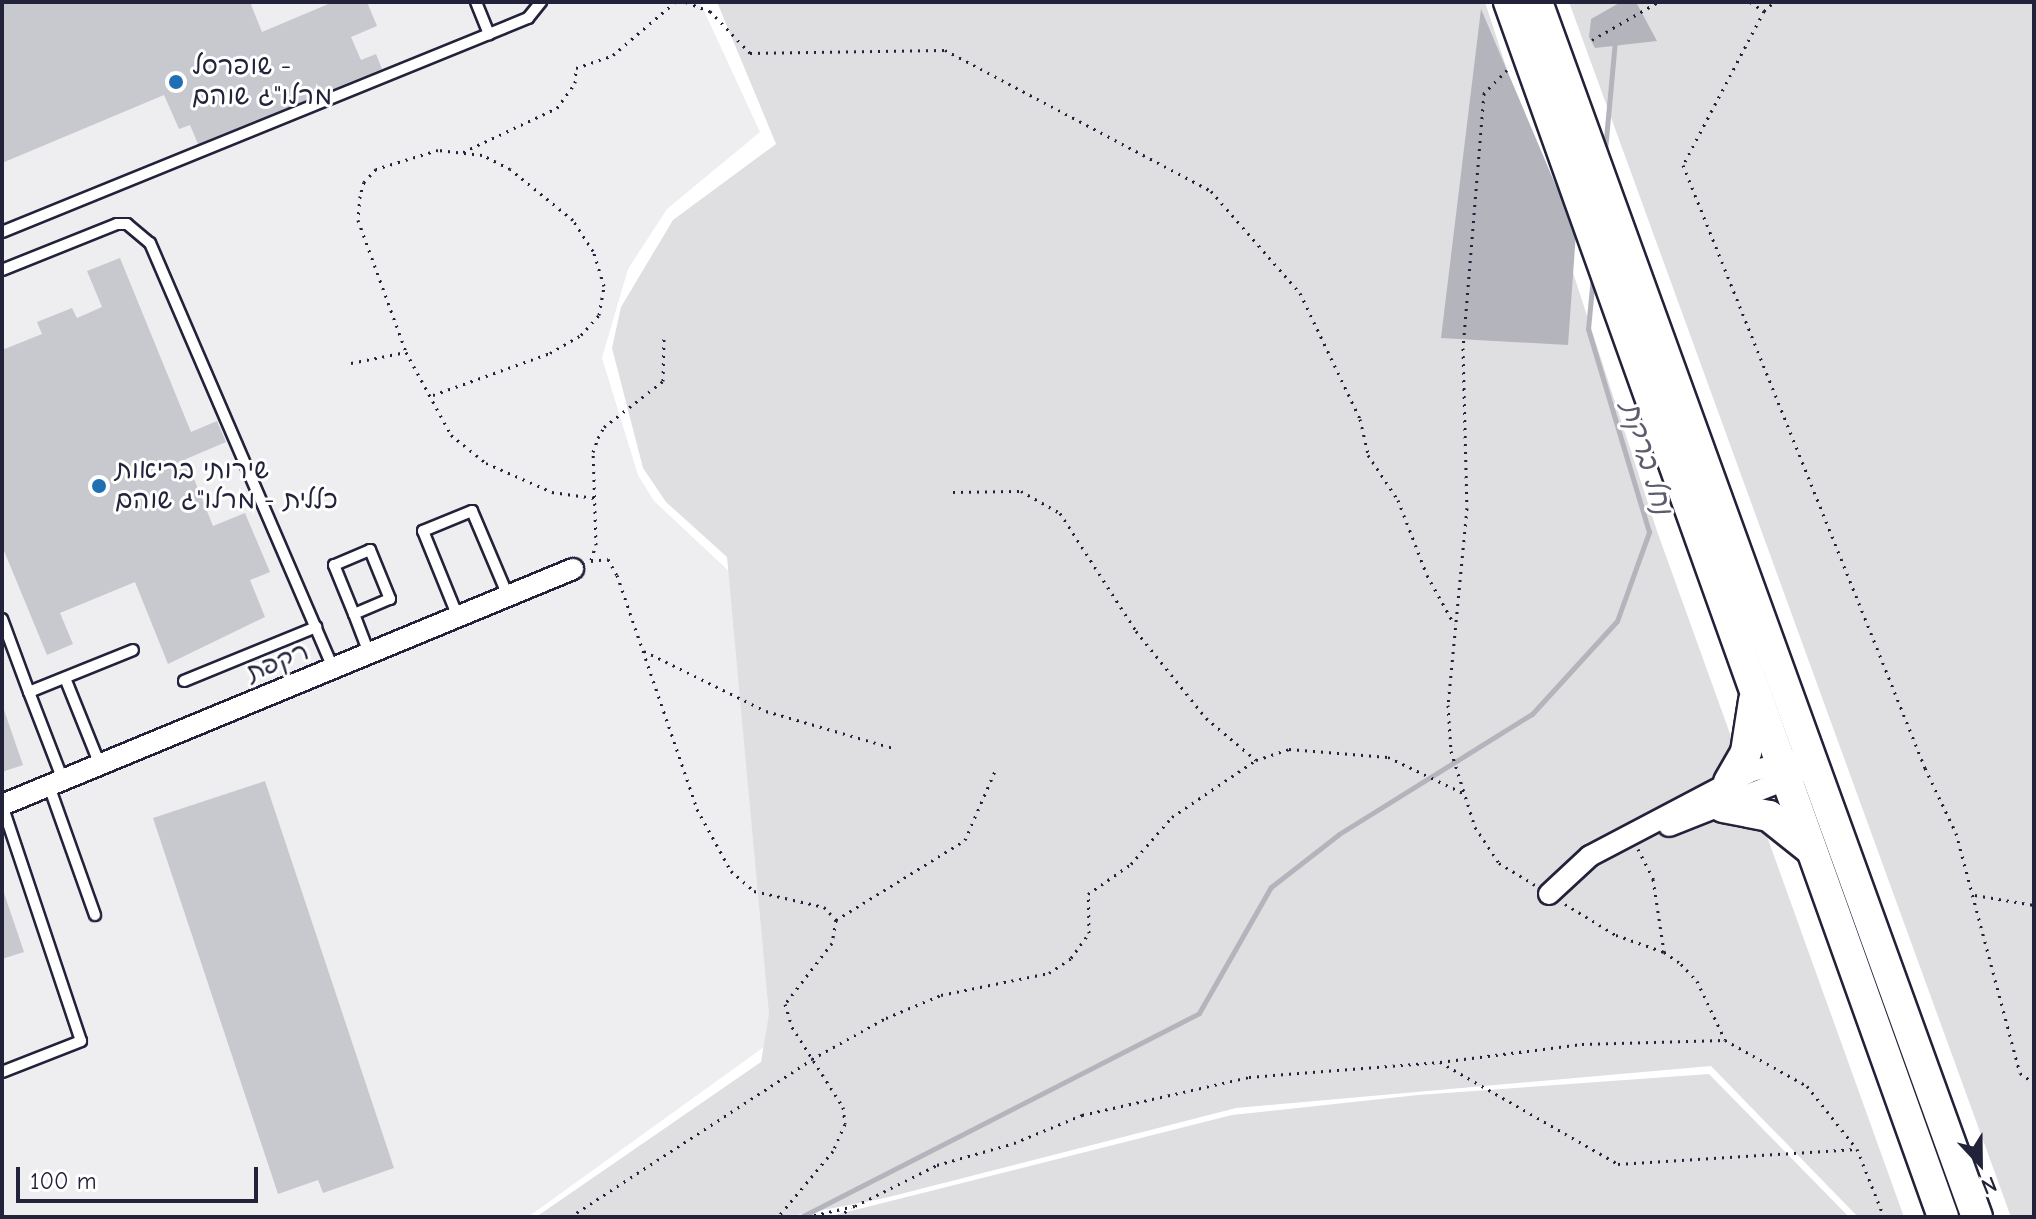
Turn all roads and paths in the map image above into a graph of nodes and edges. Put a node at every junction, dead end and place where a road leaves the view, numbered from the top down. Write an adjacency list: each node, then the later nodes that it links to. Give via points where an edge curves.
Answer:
1 (476, 2): 11 (lane)
2 (541, 2): 11 (lane, via 528,18)
3 (675, 2): 14 (path, via 613,55 576,68 571,91 557,108)
4 (686, 2): 28 (path, via 710,11 750,53 945,50 1211,191 1300,293 1360,419 1368,455 1398,500 1427,575)
5 (1509, 2): 37 (main road)
6 (1537, 2): 40 (main road)
7 (1658, 2): 12 (path)
8 (1750, 2): 10 (path)
9 (1774, 2): 10 (path)
10 (1764, 11): 52 (path, via 1683,165 1925,768 1956,833)
11 (489, 34): 15 (lane)
12 (1592, 40)
13 (1507, 70): 28 (path, via 1484,93 1463,348 1467,508)
14 (462, 152): 18 (path, via 417,153 376,169 364,182 358,220); 20 (path, via 510,169 573,220 593,251 603,302 593,324 566,345)
15 (2, 232)
16 (2, 270): 29 (lane, via 117,224 127,224 150,243)
17 (664, 337): 22 (path, via 663,381 604,427 598,438)
18 (406, 352): 19 (path); 20 (path)
19 (351, 363)
20 (433, 395): 22 (path, via 451,435 486,463 552,492)
21 (953, 492): 39 (path, via 1021,491 1060,513 1136,631 1206,718)
22 (595, 498): 23 (path, via 596,545)
23 (582, 565): 24 (street, רקפת); 31 (path, via 608,559)
24 (508, 596): 26 (street, רקפת); 26 (lane, via 472,511 423,531)
25 (354, 614): 25 (lane, via 334,565 370,550 390,599); 32 (lane)
26 (458, 617): 32 (street, רקפת)
27 (2, 619): 36 (lane)
28 (1455, 626): 45 (path, via 1448,705 1451,751)
29 (316, 627): 33 (lane); 35 (lane)
30 (133, 650): 34 (lane)
31 (642, 651): 38 (path, via 766,711); 55 (path, via 697,809 731,871 754,891 824,907)
32 (369, 653): 33 (street, רקפת)
33 (333, 668): 41 (street, רקפת)
34 (65, 678): 36 (lane); 41 (lane)
35 (184, 681)
36 (29, 692): 44 (lane)
37 (1755, 695): 43 (main road); 46 (main road, via 1746,752)
38 (893, 748)
39 (1256, 760): 45 (path, via 1289,749 1376,755 1414,766); 58 (path, via 1172,817 1131,864 1088,894 1089,933 1071,958 1049,973 909,1007)
40 (1816, 760): 43 (street); 70 (main road, via 1884,967)
41 (100, 765): 44 (street, רקפת)
42 (995, 771): 55 (path, via 965,840)
43 (1783, 772): 46 (street); 50 (main road)
44 (56, 783): 47 (street, רקפת); 54 (lane)
45 (1463, 793): 51 (path, via 1475,827 1499,863)
46 (1726, 795): 48 (street); 49 (street); 50 (main road, via 1769,816)
47 (2, 805): 60 (lane, via 81,1041)
48 (1632, 838): 49 (street); 56 (path, via 1653,879)
49 (1608, 846): 51 (street, via 1576,866)
50 (1811, 850): 69 (main road)
51 (1549, 894): 56 (path, via 1616,935)
52 (1974, 894): 53 (path); 61 (path, via 2020,1073)
53 (2034, 905)
54 (95, 915)
55 (836, 920): 58 (path, via 832,943 785,1004)
56 (1664, 952): 57 (path, via 1697,981)
57 (1725, 1040): 59 (path, via 1582,1044); 62 (path, via 1807,1086)
58 (812, 1059): 64 (path); 65 (path, via 843,1107 845,1124 833,1151)
59 (1440, 1062): 62 (path, via 1618,1164); 63 (path, via 1249,1077 1101,1110 937,1165)
60 (2, 1072)
61 (2034, 1083)
62 (1857, 1149): 68 (path)
63 (855, 1206): 66 (path); 67 (path)
64 (570, 1217)
65 (778, 1217)
66 (806, 1217)
67 (838, 1217)
68 (1884, 1217)
69 (1943, 1217)
70 (1977, 1217)

